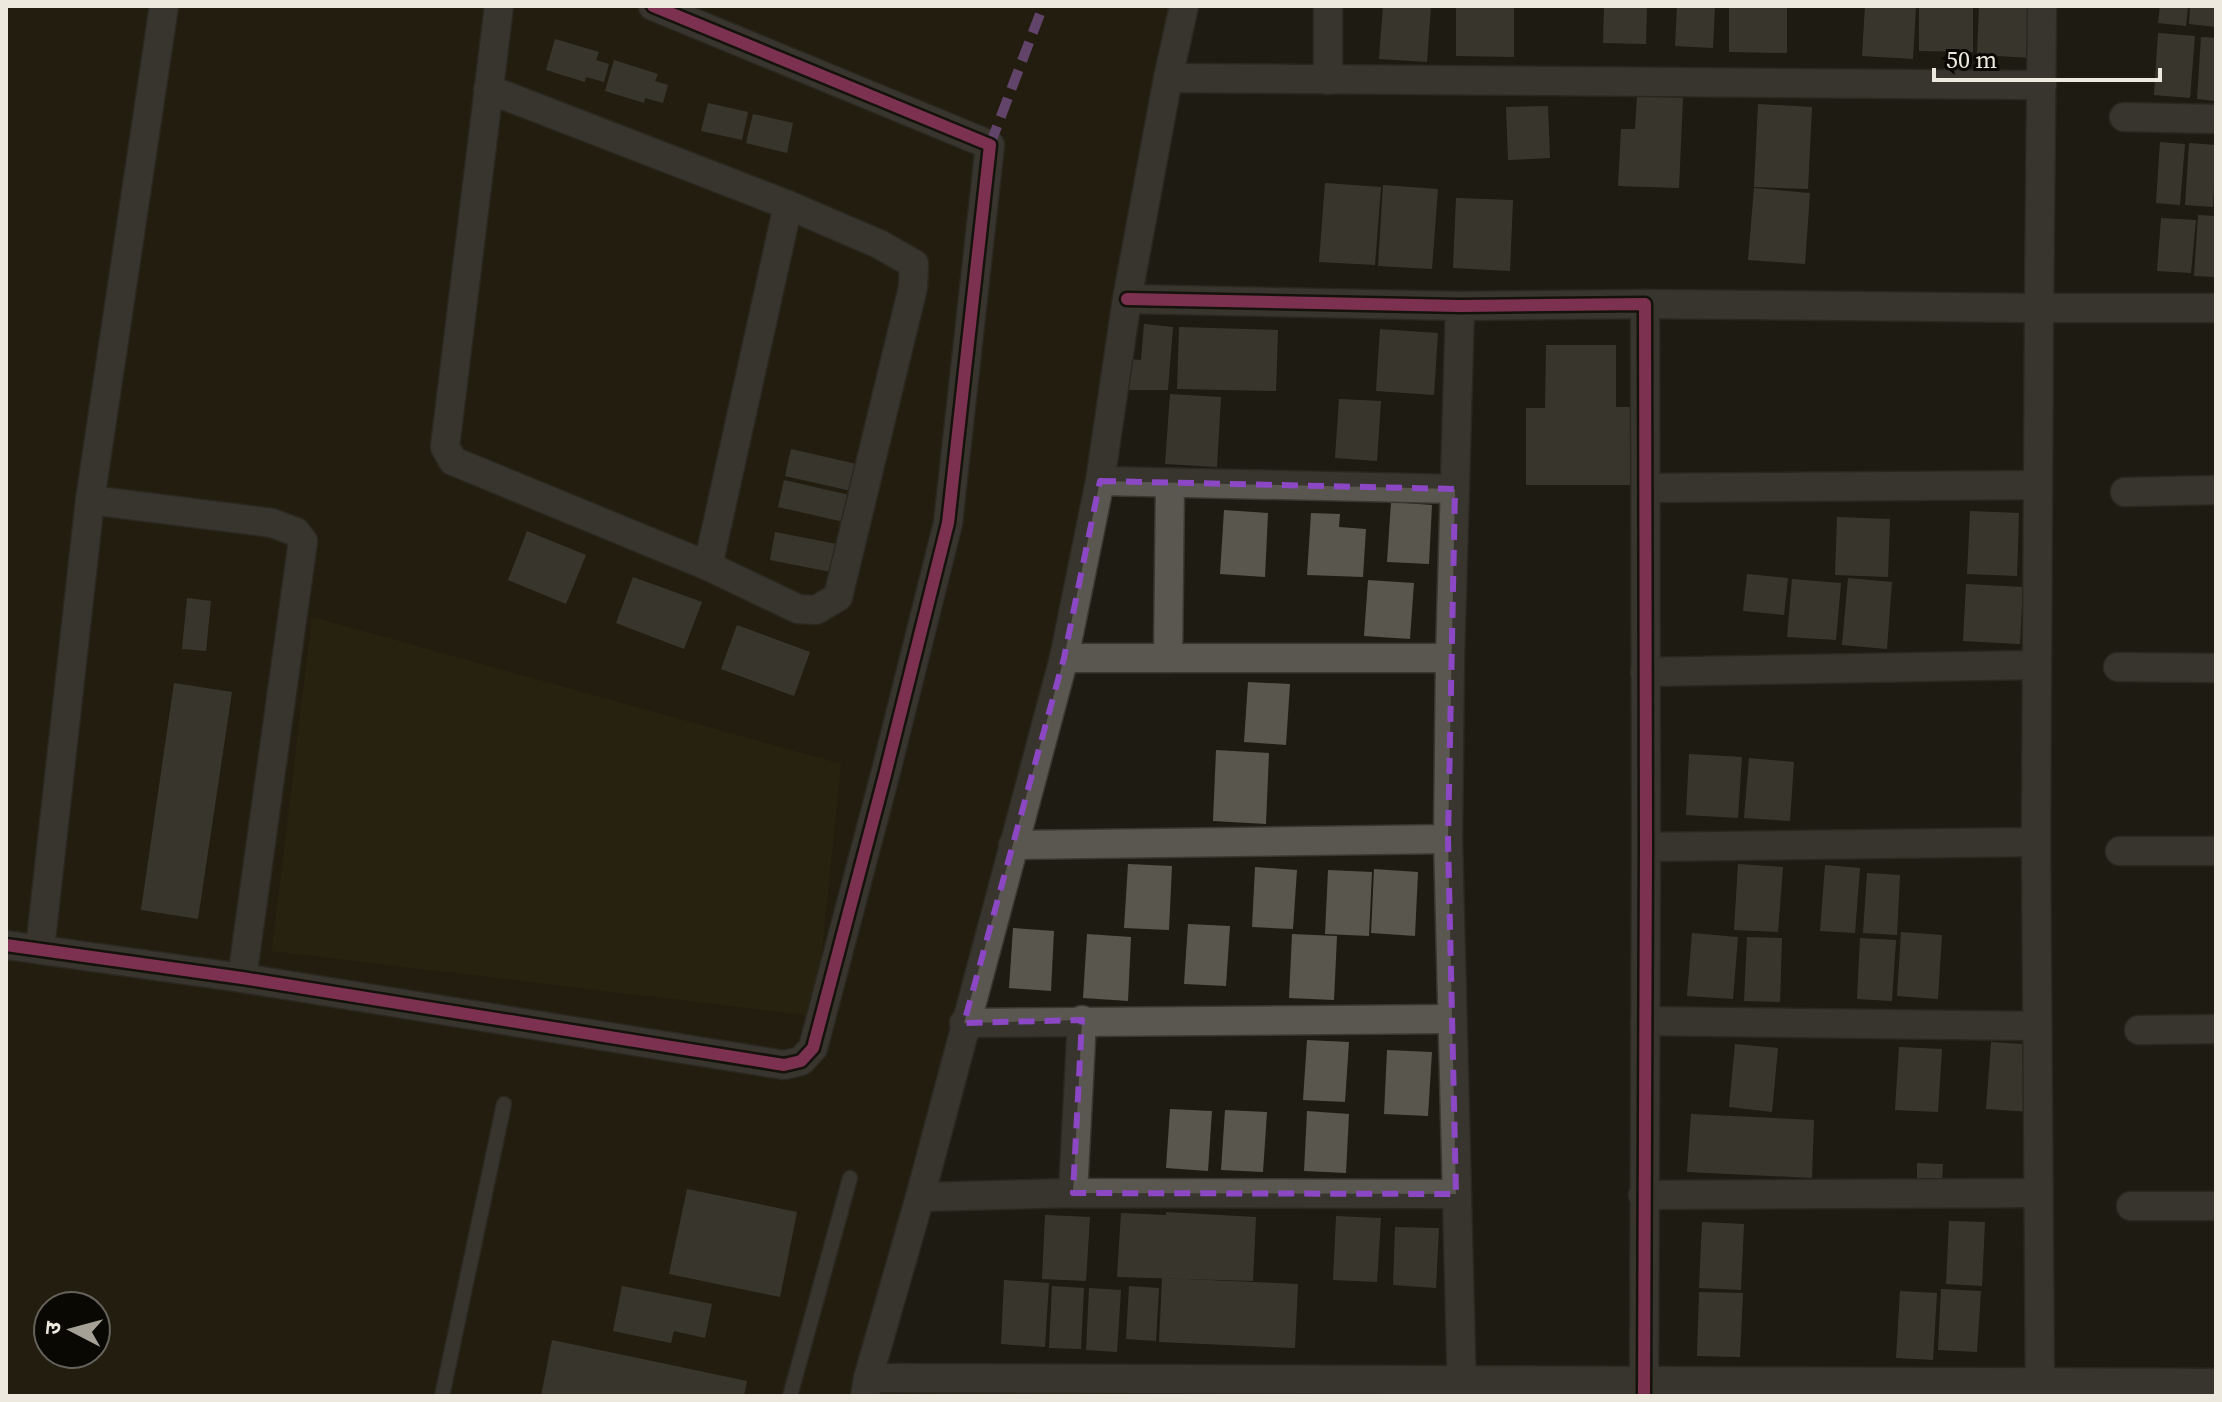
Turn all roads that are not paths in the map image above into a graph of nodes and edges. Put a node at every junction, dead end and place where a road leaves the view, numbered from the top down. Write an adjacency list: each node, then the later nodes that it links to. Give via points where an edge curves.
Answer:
1 (164, 6): 26 (street)
2 (499, 6): 10 (street)
3 (653, 6): 43 (street, via 990,145 948,523 813,1048 801,1061 784,1065)
4 (1184, 6): 7 (street)
5 (1328, 6): 8 (street)
6 (2042, 6): 9 (street)
7 (1168, 78): 8 (street); 14 (street)
8 (1328, 80): 9 (street)
9 (2042, 85): 17 (street)
10 (488, 89): 13 (street); 27 (street, via 445,447 453,461)
11 (2124, 117): 12 (street)
12 (2216, 119)
13 (788, 205): 27 (street); 27 (street, via 914,264 913,287 838,597 816,610 798,609)
14 (1127, 299): 16 (street); 19 (street)
15 (1645, 304): 16 (street); 17 (street); 22 (street)
16 (1460, 306): 23 (street)
17 (2039, 308): 18 (street); 21 (street)
18 (2216, 308)
19 (1100, 481): 20 (street); 28 (street)
20 (1170, 483): 23 (street); 29 (street)
21 (2036, 485): 22 (street); 31 (street)
22 (1646, 488): 34 (street)
23 (1455, 489): 30 (street)
24 (2216, 490): 25 (street)
25 (2125, 492)
26 (90, 500): 42 (street); 43 (street, via 272,523 296,532 303,541)
27 (708, 566)
28 (1064, 658): 29 (street); 37 (street)
29 (1168, 658): 30 (street)
30 (1450, 658): 35 (street)
31 (2036, 665): 34 (street); 36 (street)
32 (2118, 667): 33 (street)
33 (2216, 668)
34 (1645, 672): 38 (street)
35 (1448, 839): 37 (street); 44 (street)
36 (2036, 842): 38 (street); 48 (street)
37 (1013, 845): 47 (street)
38 (1646, 847): 46 (street)
39 (2120, 851): 40 (street)
40 (2216, 851)
41 (6, 945): 42 (street)
42 (40, 949): 43 (street)
43 (242, 978)
44 (1451, 1019): 45 (street); 55 (street)
45 (1082, 1020): 47 (street); 53 (street)
46 (1645, 1021): 48 (street); 56 (street)
47 (964, 1023): 57 (street)
48 (2037, 1026): 54 (street)
49 (2216, 1029): 50 (street)
50 (2139, 1030)
51 (504, 1104): 65 (lane)
52 (850, 1178): 66 (lane)
53 (1073, 1193): 55 (street); 57 (street)
54 (2037, 1193): 56 (street); 64 (street)
55 (1456, 1194): 62 (street)
56 (1643, 1195): 63 (street)
57 (920, 1197): 61 (street)
58 (2131, 1206): 59 (street)
59 (2216, 1206)
60 (2216, 1383): 64 (street)
61 (867, 1387): 62 (street)
62 (1462, 1387): 63 (street)
63 (1644, 1389): 64 (street)
64 (2040, 1390)
65 (442, 1396)
66 (790, 1396)

